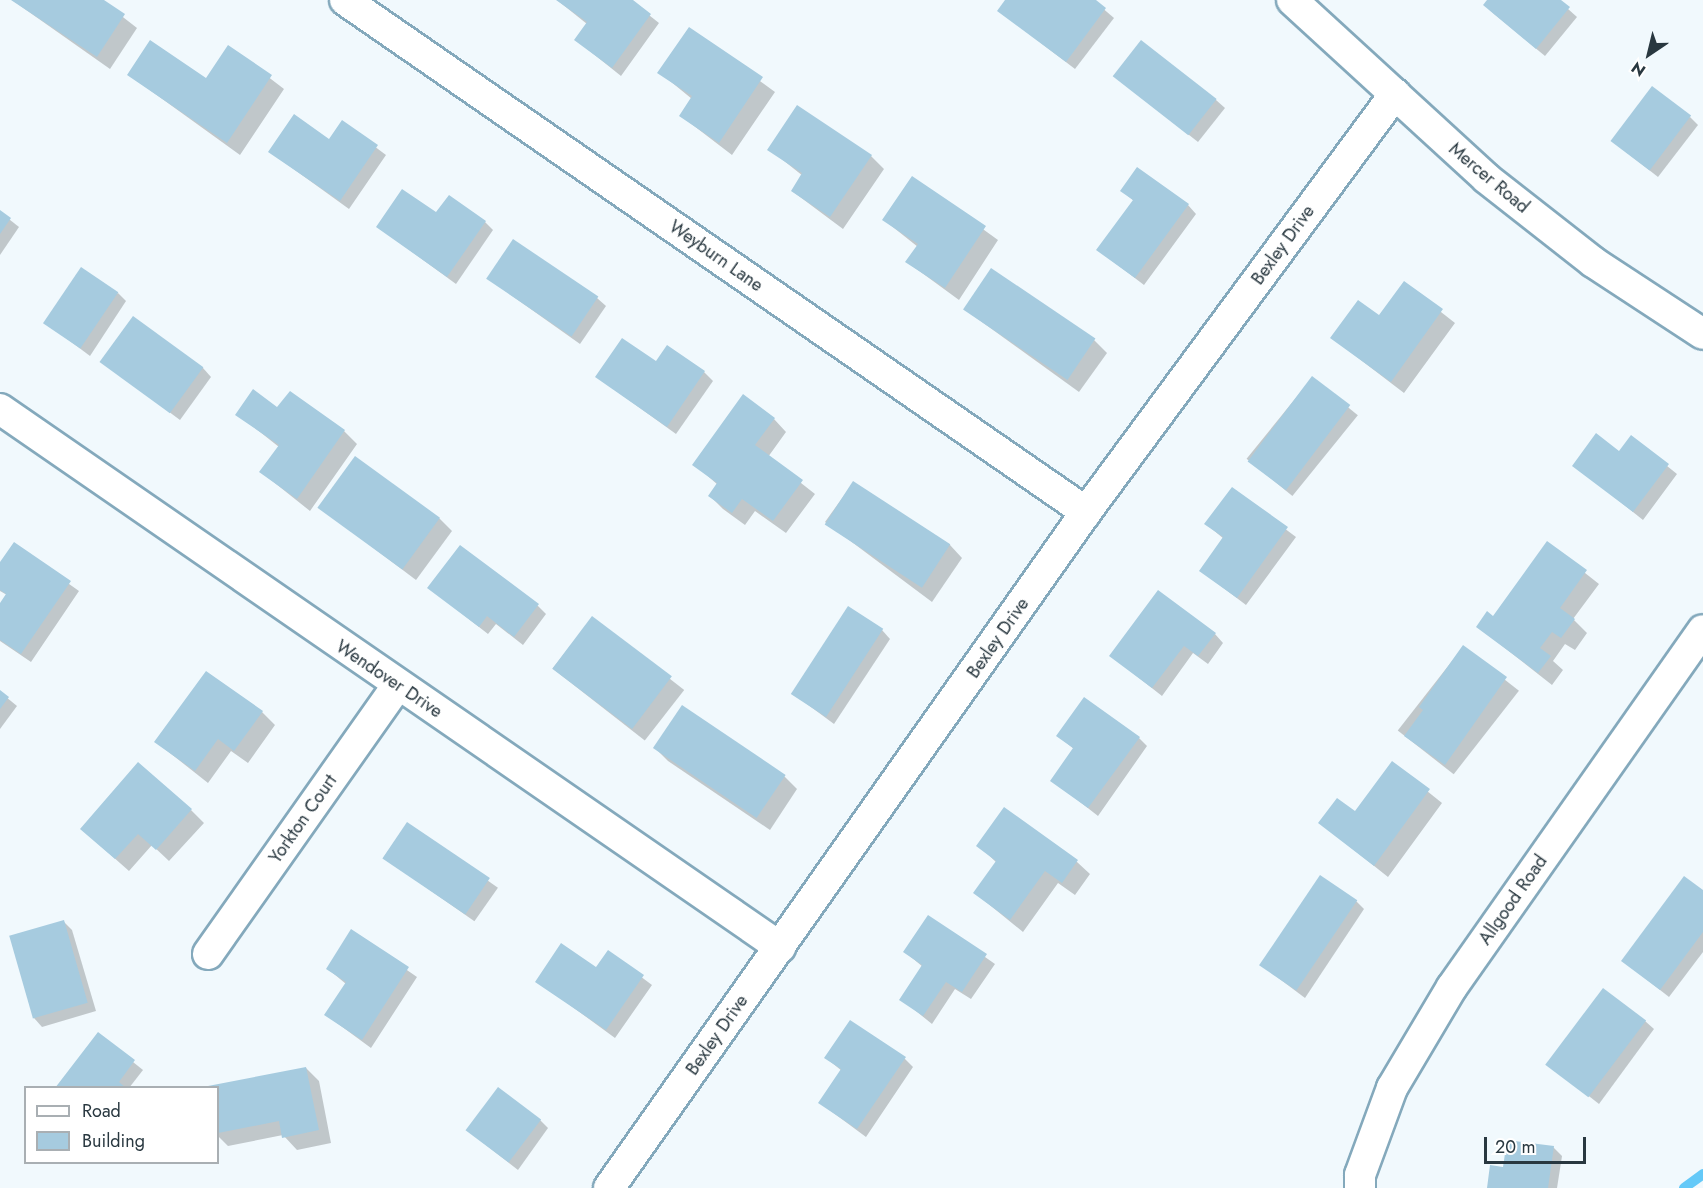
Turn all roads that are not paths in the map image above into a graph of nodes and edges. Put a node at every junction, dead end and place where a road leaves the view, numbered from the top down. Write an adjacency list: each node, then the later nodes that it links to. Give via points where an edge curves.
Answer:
1 (345, 0): 6 (street, Weyburn Lane)
2 (1292, 0): 3 (street, Mercer Road)
3 (1395, 94): 4 (street, Mercer Road, via 1486,178 1584,255); 6 (street, Bexley Drive)
4 (1703, 334)
5 (0, 410): 8 (street, Wendover Drive)
6 (1086, 512): 9 (street, Bexley Drive)
7 (1703, 630): 12 (street, Allgood Road, via 1452,987 1392,1088 1360,1175)
8 (398, 685): 9 (street, Wendover Drive); 10 (street, Yorkton Court)
9 (780, 947): 11 (street, Bexley Drive)
10 (208, 954)
11 (609, 1188)
12 (1360, 1188)

